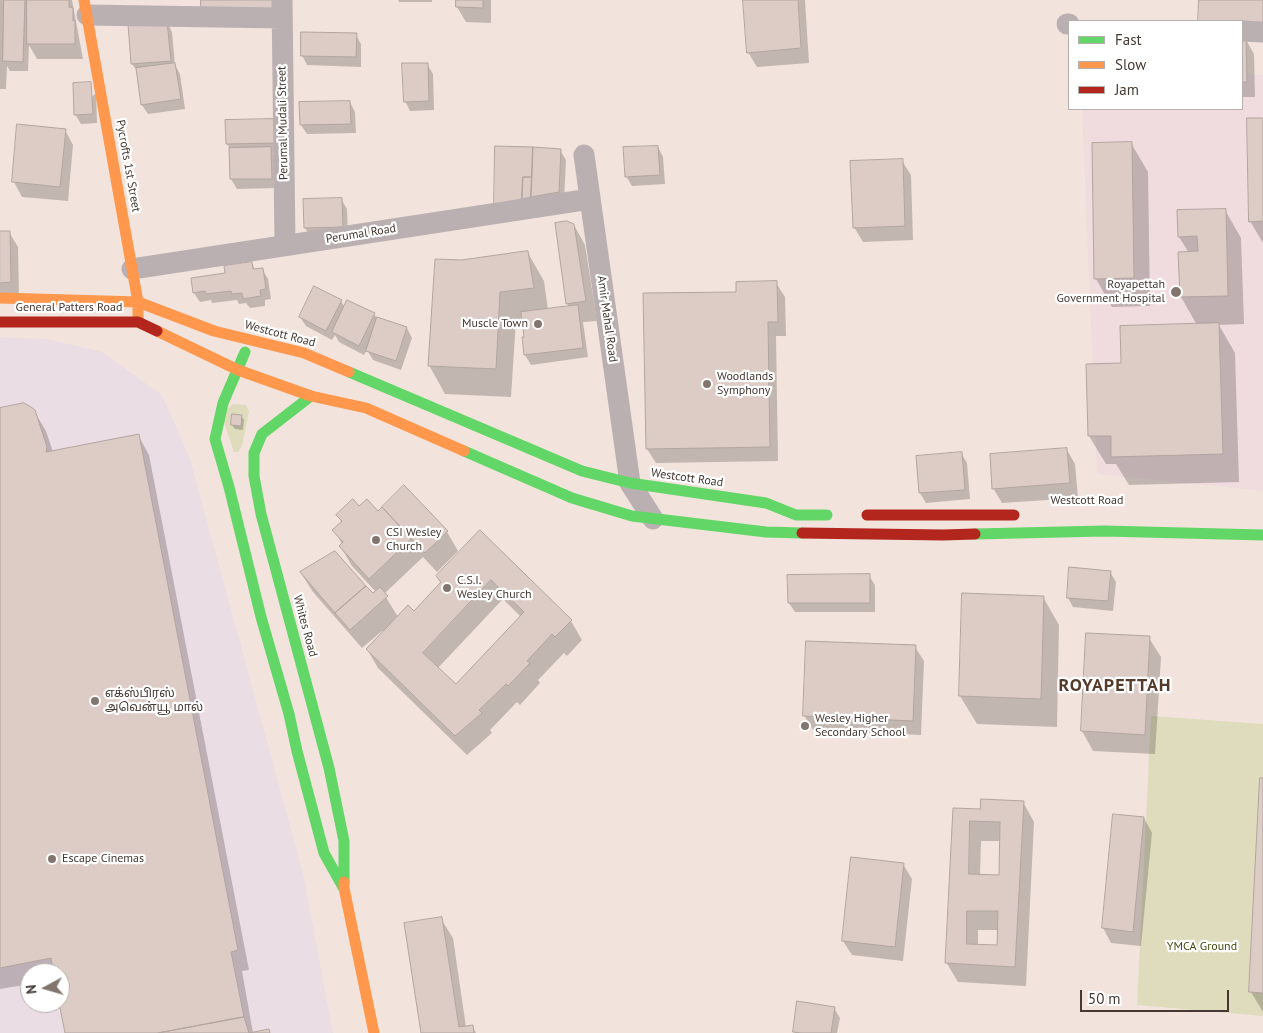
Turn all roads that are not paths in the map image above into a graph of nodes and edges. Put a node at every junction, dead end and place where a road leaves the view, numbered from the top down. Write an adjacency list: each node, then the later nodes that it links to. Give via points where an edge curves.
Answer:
1 (86, 7): 2 (street); 8 (main road, Pycrofts 1st Street)
2 (282, 9): 7 (street, Perumal Mudali Street)
3 (1243, 32): 4 (street)
4 (1263, 32)
5 (584, 155): 6 (street, Amir Mahal Road)
6 (590, 198): 7 (street, Perumal Road); 16 (street, Amir Mahal Road)
7 (285, 245): 8 (street, Perumal Road)
8 (132, 269): 10 (main road, Pycrofts 1st Street)
9 (0, 298): 10 (main road, General Patters Road)
10 (138, 302): 12 (main road, Pycrofts 1st Street); 13 (main road, Westcott Road, via 214,331)
11 (0, 322): 12 (main road, General Patters Road)
12 (138, 322): 14 (main road)
13 (249, 339): 14 (main road); 16 (main road, Westcott Road, via 304,353 582,471)
14 (238, 370): 15 (main road); 22 (main road, Whites Road, via 223,403 215,439 324,853)
15 (311, 396): 20 (main road, via 366,408 572,498); 22 (main road, Whites Road, via 262,434 254,453 254,476 261,514 329,768 344,841)
16 (630, 483): 17 (main road, Westcott Road, via 766,503 796,515); 20 (street)
17 (836, 515)
18 (856, 515): 19 (main road)
19 (1024, 515)
20 (653, 519): 21 (main road, via 766,532 943,535 1104,531)
21 (1263, 535)
22 (344, 888): 23 (main road, Whites Road)
23 (374, 1033)

